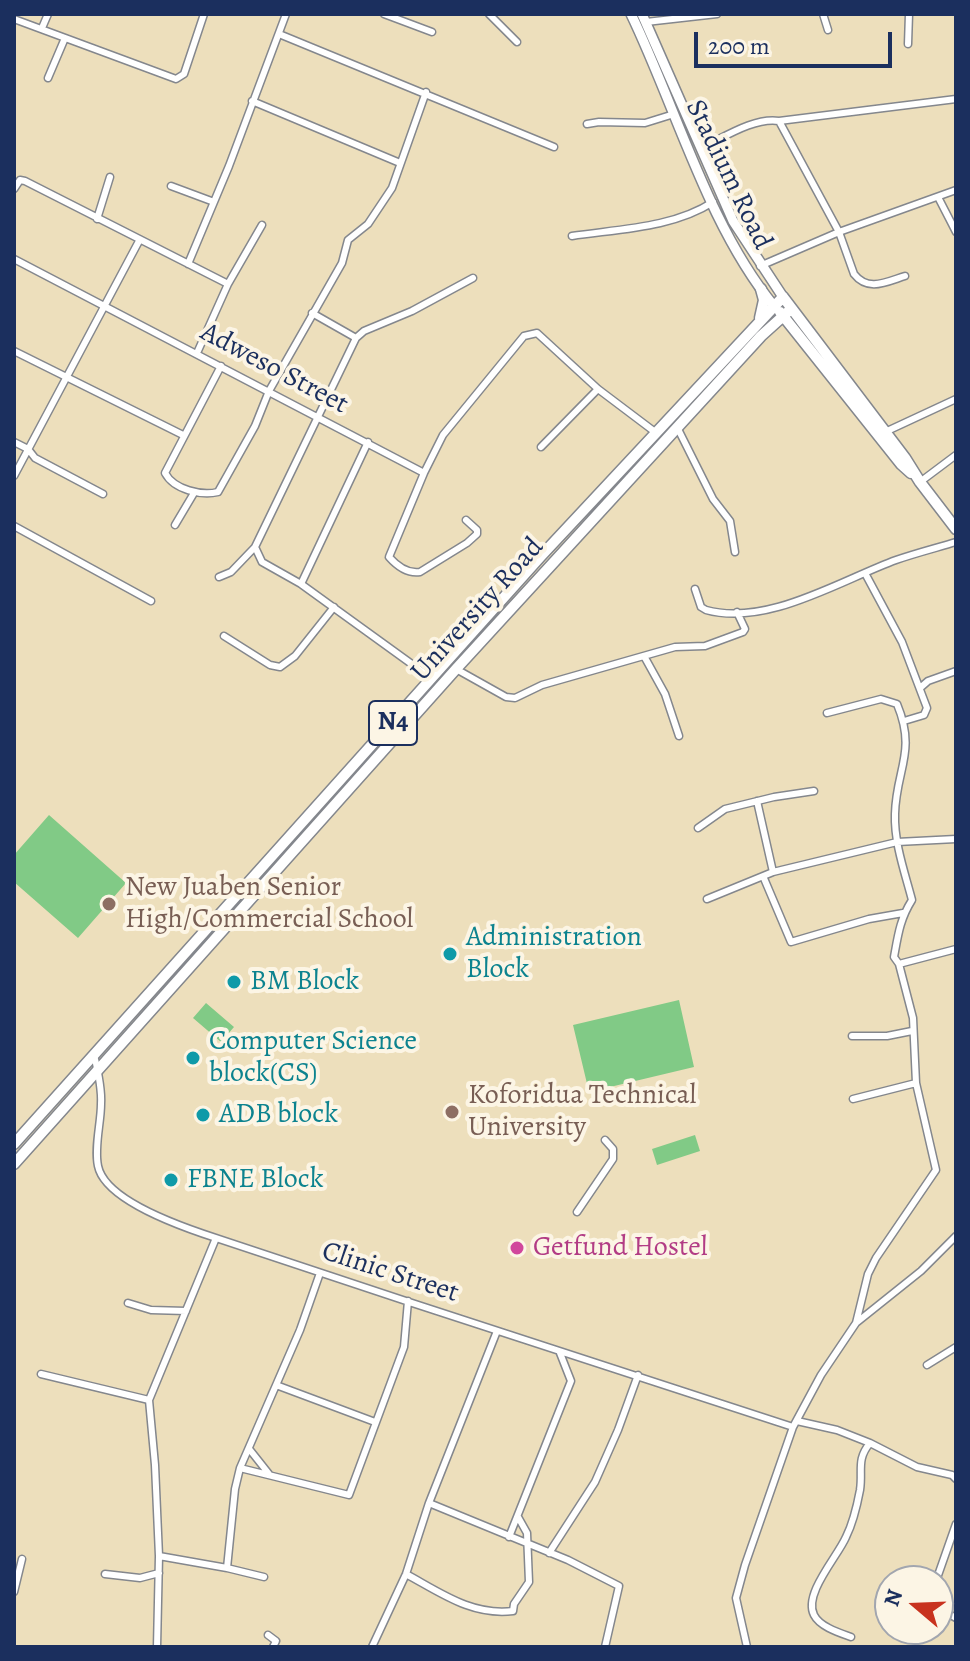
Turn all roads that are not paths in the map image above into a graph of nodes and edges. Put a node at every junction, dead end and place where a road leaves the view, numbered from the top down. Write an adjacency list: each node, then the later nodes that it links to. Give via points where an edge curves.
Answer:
1 (48, 14): 12 (street)
2 (204, 14): 16 (street, via 181,78 176,79)
3 (286, 14): 15 (street)
4 (384, 14): 14 (street)
5 (489, 14): 17 (street)
6 (631, 14): 19 (main road, Stadium Road)
7 (717, 14): 10 (street)
8 (823, 14): 13 (street)
9 (909, 14): 18 (street)
10 (644, 18): 19 (main road, Stadium Road)
11 (14, 19): 12 (street)
12 (42, 28): 16 (street)
13 (828, 30)
14 (432, 32)
15 (279, 34): 21 (street); 23 (street)
16 (65, 38): 20 (street)
17 (517, 42)
18 (908, 44)
19 (662, 72): 24 (main road, Stadium Road); 28 (main road, Stadium Road)
20 (48, 78)
21 (426, 92): 27 (street); 29 (street)
22 (956, 99): 25 (street)
23 (252, 101): 29 (street); 35 (street)
24 (674, 114): 26 (street, via 645,123); 36 (main road, Stadium Road)
25 (779, 121): 28 (street, via 752,125); 39 (street)
26 (587, 124)
27 (554, 147)
28 (700, 148): 45 (main road, Stadium Road)
29 (400, 163): 53 (street, via 382,206 348,240 342,263)
30 (110, 177): 37 (street)
31 (171, 186): 35 (street)
32 (14, 189): 37 (street, via 25,181)
33 (956, 190): 34 (street)
34 (938, 197): 39 (street); 40 (street)
35 (214, 202): 44 (street)
36 (713, 202): 41 (street, via 678,218); 49 (main road, Stadium Road)
37 (97, 219): 42 (street)
38 (262, 225): 48 (street)
39 (839, 232): 45 (street); 46 (street, via 858,280 875,286)
40 (956, 232)
41 (572, 236)
42 (139, 241): 44 (street); 51 (street)
43 (14, 259): 51 (street, Adweso Street)
44 (188, 264): 48 (street)
45 (760, 266): 50 (main road, Stadium Road)
46 (905, 276)
47 (473, 278): 57 (street)
48 (228, 284): 59 (street)
49 (761, 289): 50 (main road, Stadium Road); 54 (highway)
50 (779, 302): 52 (highway); 54 (highway, University Road / N4)
51 (103, 305): 59 (street, Adweso Street); 61 (street)
52 (787, 312): 55 (highway); 56 (highway, University Road / N4); 68 (highway)
53 (312, 313): 57 (street); 63 (street)
54 (759, 322): 67 (highway, University Road / N4)
55 (791, 330): 56 (highway, via 779,327); 77 (highway)
56 (761, 336): 66 (highway, University Road / N4)
57 (356, 338): 65 (street)
58 (14, 351): 61 (street)
59 (197, 353): 60 (street, Adweso Street)
60 (221, 366): 63 (street, Adweso Street); 69 (street)
61 (67, 377): 69 (street); 73 (street)
62 (598, 389): 67 (street); 72 (street); 75 (street, via 537,333 524,336 443,435)
63 (269, 391): 65 (street, Adweso Street); 78 (street, via 218,492)
64 (956, 399): 68 (street)
65 (319, 418): 71 (street, Adweso Street); 85 (street)
66 (677, 427): 86 (street, via 730,521); 96 (highway, University Road / N4)
67 (655, 432): 98 (highway, University Road / N4)
68 (885, 432): 77 (highway)
69 (183, 435): 78 (street, via 165,473)
70 (14, 442): 73 (street)
71 (368, 442): 75 (street, Adweso Street); 89 (street)
72 (541, 447)
73 (28, 449): 76 (street); 79 (street, via 35,458)
74 (956, 455): 77 (street)
75 (424, 473): 80 (street, via 389,557 398,567 420,572 477,534)
76 (14, 476)
77 (919, 481): 83 (highway)
78 (194, 493): 81 (street)
79 (103, 494)
80 (466, 520)
81 (175, 525)
82 (14, 526): 91 (street)
83 (956, 529)
84 (956, 542): 87 (street)
85 (255, 547): 88 (street); 89 (street, via 262,562)
86 (735, 552)
87 (866, 575): 93 (street, via 795,601); 99 (street)
88 (219, 577)
89 (301, 584): 92 (street)
90 (695, 589): 93 (street, via 706,610)
91 (151, 601)
92 (334, 607): 94 (street, via 280,667); 98 (street)
93 (737, 612): 95 (street, via 743,632 705,646)
94 (224, 636)
95 (644, 656): 96 (street, via 510,698); 102 (street, via 665,694)
96 (456, 669): 117 (highway, University Road / N4)
97 (956, 671): 99 (street)
98 (432, 679): 116 (highway, University Road / N4)
99 (920, 688): 101 (street, via 927,713)
100 (827, 713): 101 (street, via 888,699 897,704)
101 (904, 721): 107 (street, via 906,747 894,813)
102 (679, 736)
103 (814, 791): 104 (street)
104 (757, 801): 105 (street, via 725,809); 108 (street)
105 (698, 828)
106 (956, 839): 107 (street)
107 (897, 842): 108 (street); 111 (street, via 912,900)
108 (773, 872): 109 (street)
109 (763, 876): 110 (street); 111 (street, via 791,942)
110 (707, 899)
111 (903, 913): 113 (street, via 894,957)
112 (956, 949): 113 (street)
113 (899, 964): 114 (street)
114 (912, 1031): 115 (street); 118 (street)
115 (852, 1036)
116 (94, 1055): 117 (street, Clinic Street); 121 (highway, University Road / N4)
117 (98, 1070): 122 (highway, University Road / N4); 125 (street, Clinic Street, via 98,1166 106,1183 180,1226)
118 (916, 1083): 119 (street); 130 (street, via 936,1170 876,1258)
119 (853, 1099)
120 (605, 1140): 123 (street, via 613,1159)
121 (14, 1144)
122 (14, 1164)
123 (577, 1212)
124 (956, 1236): 130 (street)
125 (216, 1238): 126 (street, Clinic Street); 129 (street)
126 (320, 1273): 127 (street, Clinic Street); 137 (street)
127 (408, 1301): 131 (street, Clinic Street); 139 (street, via 404,1347)
128 (128, 1303): 129 (street)
129 (186, 1311): 138 (street)
130 (856, 1323): 140 (street)
131 (497, 1331): 133 (street, Clinic Street); 146 (street)
132 (956, 1347): 134 (street)
133 (560, 1353): 136 (street, Clinic Street); 147 (street, via 571,1381)
134 (927, 1365)
135 (41, 1374): 138 (street)
136 (638, 1375): 140 (street, Clinic Street); 151 (street, via 595,1482)
137 (276, 1385): 139 (street); 142 (street)
138 (149, 1400): 152 (street)
139 (375, 1422): 144 (street, via 349,1495)
140 (795, 1424): 141 (street, Clinic Street, via 837,1430); 167 (street, via 736,1598)
141 (870, 1443): 145 (street, Clinic Street); 162 (street, via 861,1455 861,1487 850,1529 812,1606 819,1621)
142 (250, 1450): 143 (street); 144 (street)
143 (240, 1468): 144 (street); 155 (street)
144 (269, 1474)
145 (956, 1479)
146 (429, 1503): 149 (street); 158 (street)
147 (518, 1517): 149 (street); 150 (street, via 527,1533)
148 (956, 1524): 154 (street)
149 (509, 1537): 150 (street)
150 (526, 1544): 151 (street); 158 (street, via 529,1582 513,1611 474,1608)
151 (549, 1553): 166 (street, via 619,1586)
152 (159, 1556): 155 (street); 156 (street)
153 (22, 1559): 160 (street)
154 (942, 1565)
155 (227, 1568): 159 (street)
156 (159, 1573): 157 (street, via 140,1578); 163 (street)
157 (105, 1574)
158 (406, 1574): 165 (street)
159 (264, 1577)
160 (14, 1592)
161 (268, 1635): 164 (street, via 276,1641)
162 (851, 1637)
163 (157, 1647)
164 (273, 1647)
165 (372, 1647)
166 (605, 1647)
167 (747, 1647)

